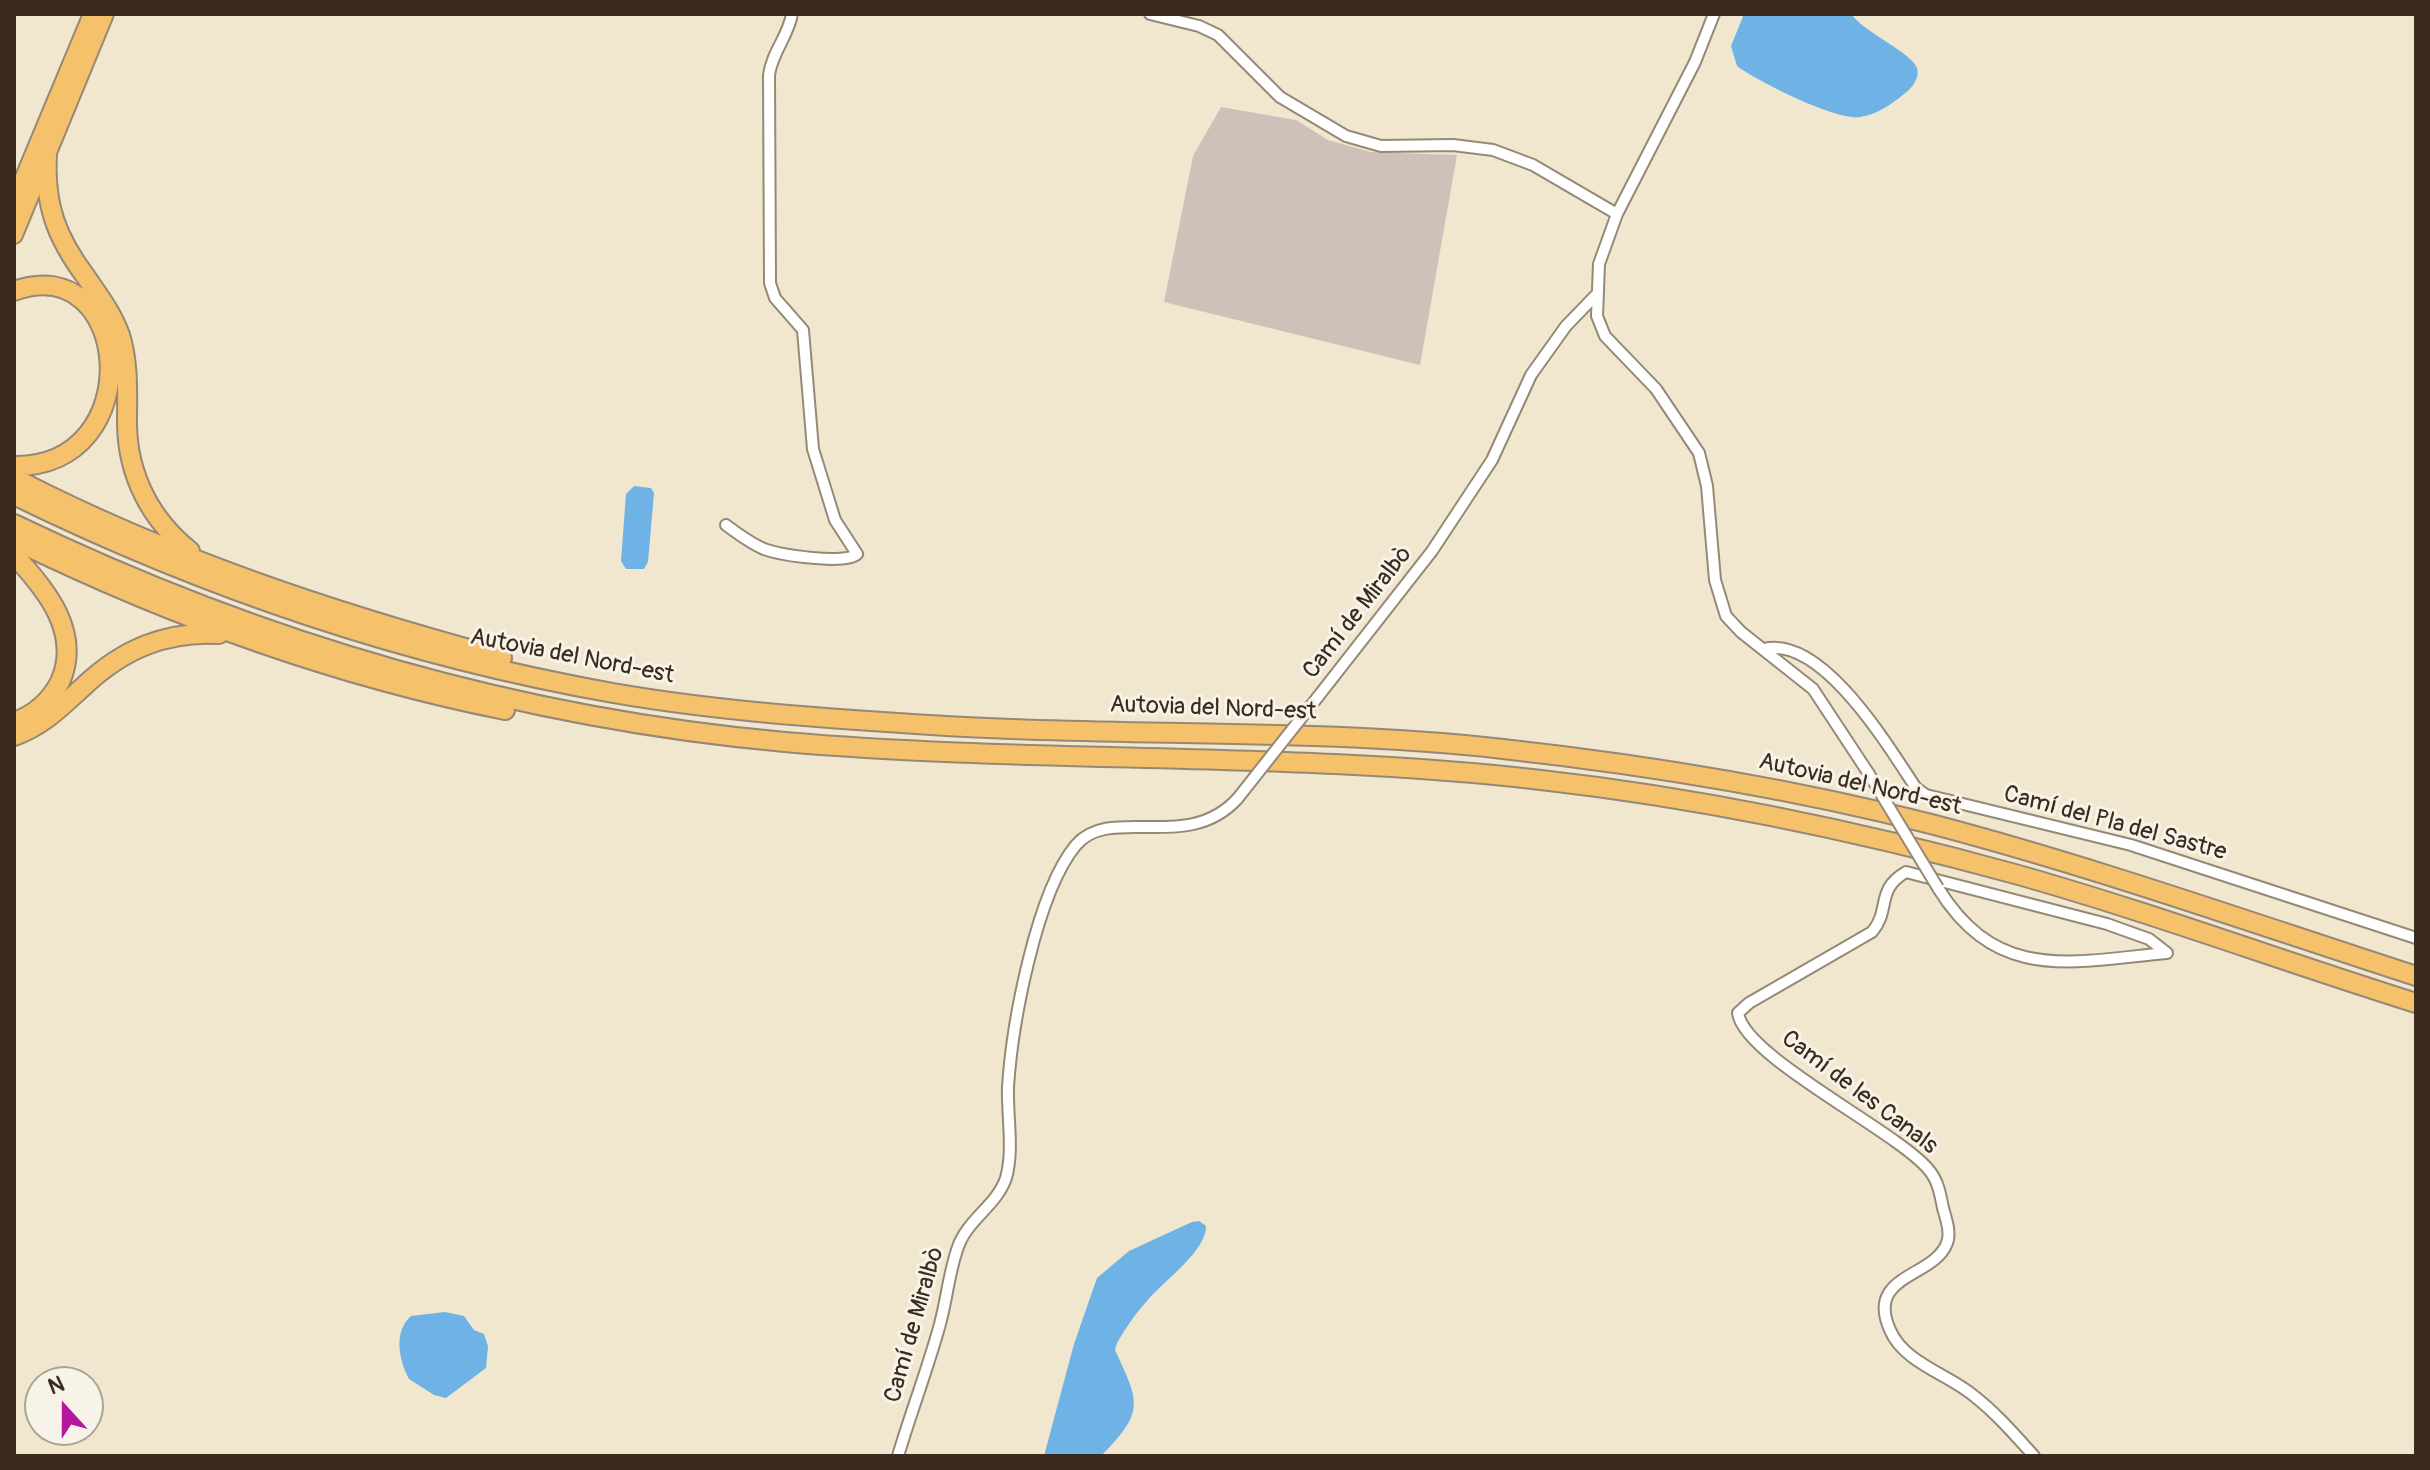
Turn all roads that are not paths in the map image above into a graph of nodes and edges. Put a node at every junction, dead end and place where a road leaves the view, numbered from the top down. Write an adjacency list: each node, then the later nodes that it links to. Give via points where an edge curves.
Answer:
1 (91, 14): 7 (main road, via 63,62); 8 (main road)
2 (105, 14): 6 (main road)
3 (792, 14): 17 (street, via 769,75 770,283 775,298 803,330 813,449 835,520 857,554 842,559 779,554)
4 (1150, 14): 9 (street, via 1218,35 1280,97 1346,136 1381,146 1493,150 1533,165)
5 (1714, 14): 9 (street)
6 (47, 154): 10 (main road); 20 (highway, via 46,193 54,226 107,307 122,342 128,440 137,480 160,522)
7 (14, 174)
8 (14, 201)
9 (1617, 214): 12 (street, via 1599,264)
10 (14, 235)
11 (14, 291): 13 (highway, via 47,286 83,302 103,329 112,373 104,408 82,439 51,459)
12 (1596, 295): 22 (street, via 1605,336 1656,389 1699,453 1721,604 1735,626); 30 (street, Camí de Miralbò, bridge, via 1531,375 1492,460 1450,525 1238,798 1203,824 1106,829 1073,849 1038,928 1010,1059 1006,1177 958,1245 941,1323)
13 (14, 466)
14 (14, 478): 20 (highway)
15 (14, 495): 23 (highway, Autovia del Nord-est, via 161,562 340,627 535,678)
16 (14, 524): 26 (highway, Autovia del Nord-est, via 224,614 384,667 498,697 715,734 861,748)
17 (726, 525)
18 (14, 540): 21 (highway)
19 (14, 555): 24 (highway, via 54,606 67,648 52,695)
20 (209, 565): 23 (highway, via 395,628)
21 (240, 636): 25 (highway, via 181,634 135,648 39,725); 26 (highway, via 425,693 620,731 874,756 999,761)
22 (1764, 649): 27 (street, Camí del Pla del Sastre, via 1795,650 1822,669 1926,795 2131,845); 31 (street, Camí de les Canals, bridge, via 1813,689 1869,774 1938,888 1962,924 1986,943 2011,955 2046,960 2167,953 2149,939 2107,924 1906,872 1887,887 1872,932 1740,1008 1740,1020 1767,1049 1931,1172 1948,1229 1947,1244 1893,1288 1886,1305 1888,1325 1902,1349 1974,1395)
23 (685, 703): 28 (highway, Autovia del Nord-est, via 952,726 1398,740 1689,773 1973,836)
24 (14, 722)
25 (14, 736)
26 (1035, 755): 29 (highway, Autovia del Nord-est, via 1413,768 1578,784 1742,810 2017,875)
27 (2416, 938)
28 (2416, 976)
29 (2416, 1003)
30 (898, 1456)
31 (2034, 1456)

